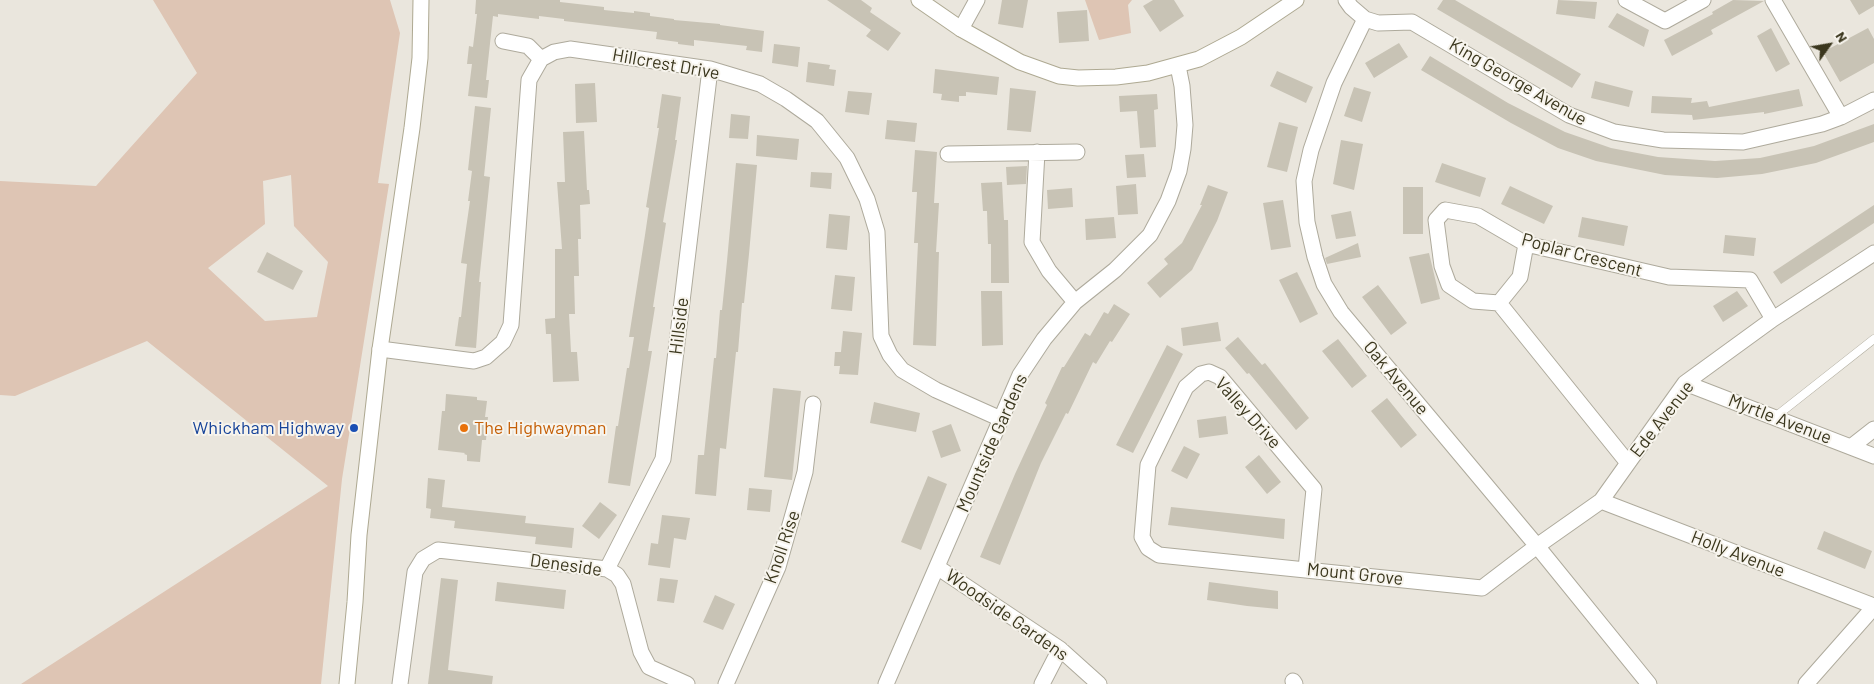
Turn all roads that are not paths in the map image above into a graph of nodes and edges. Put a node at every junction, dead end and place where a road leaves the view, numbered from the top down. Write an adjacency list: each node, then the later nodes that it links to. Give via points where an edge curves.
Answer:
1 (421, 0): 26 (street, via 420,58 413,119)
2 (918, 0): 10 (street)
3 (977, 0): 10 (street)
4 (1296, 0): 13 (street, via 1221,49)
5 (1346, 0): 9 (street)
6 (1626, 0): 7 (street, via 1665,21)
7 (1703, 0)
8 (1773, 0): 16 (street)
9 (1365, 19): 16 (street, King George Avenue, via 1378,23 1412,22 1569,115 1614,132 1664,140 1743,142); 36 (street, Oak Avenue, via 1334,83 1304,181 1307,222 1315,257 1324,284 1341,312)
10 (961, 29): 13 (street, via 1020,62 1059,76 1116,77)
11 (503, 41): 12 (street, via 528,46)
12 (541, 59): 14 (street, Hillcrest Drive, via 570,49); 26 (street, via 529,80 511,325 503,342 486,357 474,360)
13 (1178, 66): 22 (street, Mountside Gardens, via 1185,125 1179,170 1168,201 1150,235 1116,270)
14 (710, 69): 30 (street, Hillcrest Drive, via 760,84 817,121 847,158 868,199 877,232 881,336 890,355 902,370 936,390); 39 (street, Hillside, via 663,459)
15 (1874, 100): 16 (street, King George Avenue)
16 (1841, 117)
17 (1037, 152): 18 (street); 19 (street); 22 (street, via 1032,242 1049,271)
18 (1077, 152)
19 (948, 154)
20 (1526, 244): 23 (street, via 1520,277); 23 (street, Poplar Crescent, via 1478,216 1445,210 1436,220 1442,266 1449,285 1473,300); 24 (street, Poplar Crescent, via 1669,278 1750,280)
21 (1874, 253): 24 (street, Ede Avenue)
22 (1076, 302): 30 (street, Mountside Gardens, via 1044,339 1020,375)
23 (1500, 303): 34 (street)
24 (1773, 319): 27 (street, Ede Avenue)
25 (1874, 339): 29 (lane)
26 (380, 349): 43 (street)
27 (1685, 383): 29 (street, Myrtle Avenue); 34 (street, Ede Avenue)
28 (813, 404): 46 (street, Knoll Rise, via 806,472 778,567)
29 (1775, 418): 32 (street, Myrtle Avenue)
30 (1001, 419): 38 (street, Mountside Gardens)
31 (1874, 429): 32 (street)
32 (1851, 447): 33 (street, Myrtle Avenue)
33 (1874, 456)
34 (1628, 463): 35 (street, Ede Avenue)
35 (1601, 501): 36 (street, Ede Avenue); 41 (street, Holly Avenue)
36 (1537, 546): 40 (street, Mount Grove, via 1482,588); 50 (street, Oak Avenue)
37 (1160, 555): 40 (street, Mount Grove); 40 (street, Valley Drive, via 1148,548 1142,537 1148,465 1186,387 1201,374 1209,372 1220,377 1314,489)
38 (937, 567): 42 (street, Woodside Gardens); 47 (street, Mountside Gardens)
39 (607, 569): 44 (street, Deneside, via 438,550 423,558 415,572); 45 (street, Deneside, via 623,584 641,652 649,667)
40 (1306, 569)
41 (1874, 606): 51 (street)
42 (1060, 649): 48 (street); 49 (street, Woodside Gardens)
43 (347, 684)
44 (400, 684)
45 (687, 684)
46 (726, 684)
47 (886, 684)
48 (1042, 684)
49 (1099, 684)
50 (1650, 684)
51 (1806, 684)

